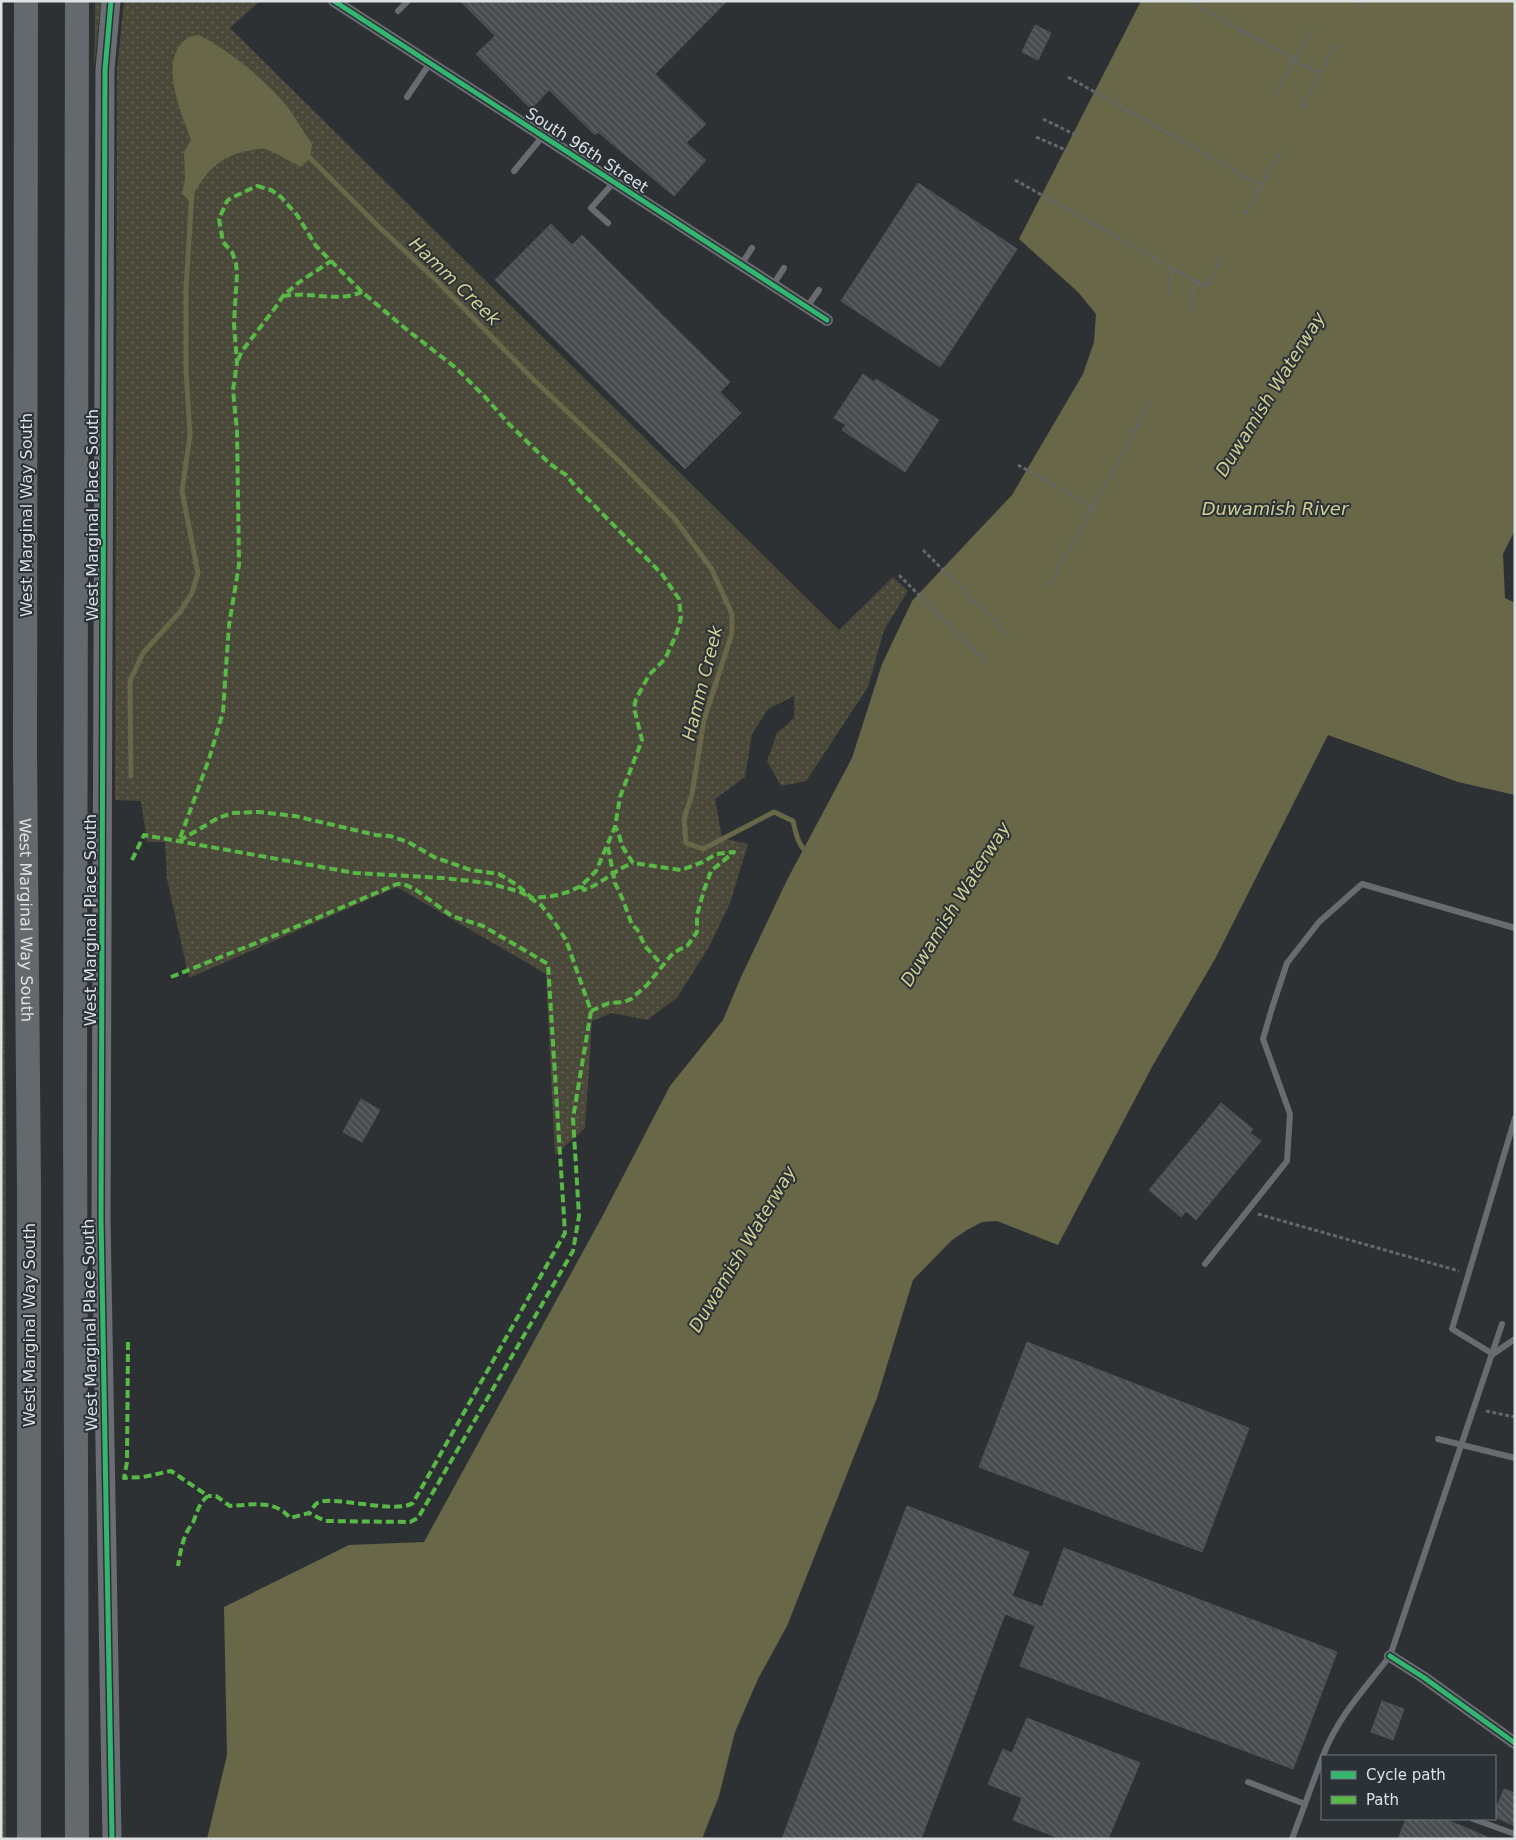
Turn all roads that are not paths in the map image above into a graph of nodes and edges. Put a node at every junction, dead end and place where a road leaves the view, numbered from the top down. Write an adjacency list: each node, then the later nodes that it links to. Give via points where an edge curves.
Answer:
1 (26, 1): 37 (highway, West Marginal Way South)
2 (77, 1): 38 (highway)
3 (111, 1): 39 (street, West Marginal Place South, via 105,70 101,1220)
4 (334, 1): 7 (street, South 96th Street)
5 (408, 1): 6 (lane)
6 (398, 11)
7 (430, 63): 8 (lane); 9 (street, South 96th Street)
8 (407, 98)
9 (543, 136): 10 (lane); 11 (street, South 96th Street)
10 (514, 171)
11 (614, 182): 12 (lane, via 591,208); 14 (street, South 96th Street)
12 (608, 224)
13 (752, 248): 14 (lane)
14 (741, 265): 16 (street, South 96th Street)
15 (784, 268): 16 (lane)
16 (773, 285): 18 (street, South 96th Street)
17 (819, 290): 18 (lane)
18 (807, 307): 19 (street, South 96th Street)
19 (827, 320)
20 (1515, 928): 22 (lane, via 1362,884 1319,922 1287,962 1263,1039 1290,1114 1287,1161)
21 (1515, 1118): 25 (lane, via 1452,1329)
22 (1206, 1264)
23 (1502, 1324): 25 (lane)
24 (1515, 1339): 25 (lane)
25 (1493, 1354): 27 (lane)
26 (1438, 1439): 27 (lane)
27 (1462, 1445): 28 (lane); 29 (lane)
28 (1515, 1458)
29 (1390, 1656): 30 (street); 31 (lane, via 1346,1713)
30 (1515, 1743)
31 (1324, 1755)
32 (1321, 1763): 34 (lane)
33 (1248, 1782): 34 (lane)
34 (1305, 1804): 40 (lane)
35 (1475, 1820): 36 (lane)
36 (1515, 1834)
37 (29, 1839)
38 (77, 1839)
39 (112, 1839)
40 (1292, 1839)

